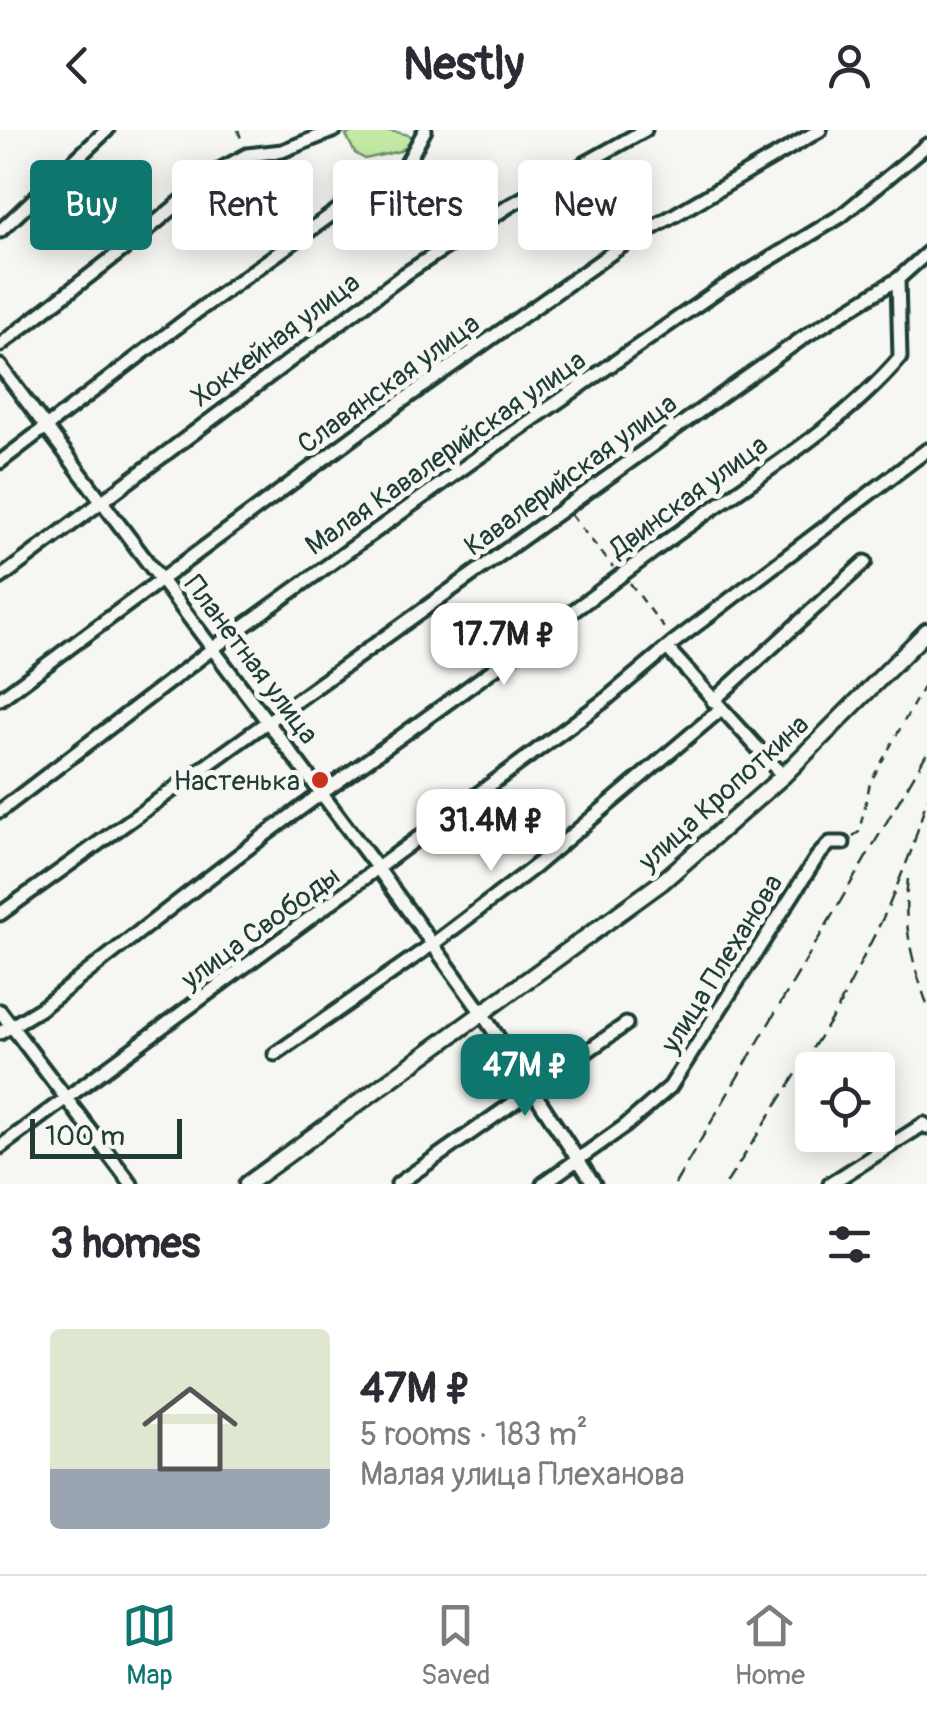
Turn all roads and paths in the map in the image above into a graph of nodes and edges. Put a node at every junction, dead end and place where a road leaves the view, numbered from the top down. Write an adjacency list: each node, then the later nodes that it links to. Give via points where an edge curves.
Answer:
1 (107, 130): 9 (street)
2 (238, 130): 8 (path)
3 (335, 130): 8 (street, via 282,151)
4 (645, 130): 17 (street, Хоккейная улица, via 405,274)
5 (820, 130): 22 (street, Славянская улица, via 620,247)
6 (422, 132): 14 (street, via 406,165)
7 (927, 145): 25 (street, Малая Кавалерийская улица, via 840,216 717,291)
8 (247, 155): 12 (street, via 219,170)
9 (0, 231)
10 (927, 253): 11 (street, Кавалерийская улица)
11 (898, 279): 18 (street, Кавалерийская улица, via 806,336); 20 (street, Двинская улица, via 900,358 893,366 768,470)
12 (0, 345)
13 (0, 366): 14 (street, Планетная улица)
14 (46, 426): 16 (street); 17 (street, Планетная улица)
15 (927, 450): 24 (street, улица Свободы)
16 (0, 462)
17 (102, 499): 21 (street, Хоккейная улица); 22 (street, Планетная улица)
18 (564, 508): 20 (path); 29 (street, Кавалерийская улица)
19 (865, 562): 28 (street)
20 (622, 575): 24 (path); 31 (street, Двинская улица)
21 (0, 578)
22 (161, 579): 25 (street, Планетная улица); 27 (street, Славянская улица)
23 (927, 631): 30 (main road, улица Кропоткина)
24 (670, 645): 28 (street); 34 (street, улица Свободы)
25 (212, 650): 29 (street, Планетная улица); 32 (street, Малая Кавалерийская улица)
26 (927, 680): 33 (path, via 870,783 859,832)
27 (0, 699)
28 (716, 705): 30 (street); 36 (street, via 532,868)
29 (268, 724): 31 (street, Планетная улица); 35 (street, Кавалерийская улица)
30 (783, 776): 38 (main road, улица Кропоткина, via 662,882)
31 (321, 794): 34 (street, Планетная улица); 40 (street, Двинская улица)
32 (0, 810)
33 (843, 843): 47 (street, улица Плеханова, via 830,843 817,857 682,1073)
34 (379, 870): 36 (street, Планетная улица); 44 (street, улица Свободы)
35 (0, 914)
36 (432, 944): 38 (street, Планетная улица); 42 (street)
37 (0, 1011): 40 (street)
38 (482, 1014): 43 (street, Планетная улица); 49 (main road, улица Кропоткина)
39 (626, 1024): 43 (street)
40 (13, 1027): 41 (street, Двинская улица); 44 (street)
41 (0, 1033)
42 (275, 1054)
43 (532, 1090): 47 (street, Планетная улица); 50 (street)
44 (67, 1100): 46 (street, улица Свободы); 48 (street)
45 (927, 1128): 53 (street)
46 (0, 1147)
47 (577, 1160): 51 (street, улица Плеханова); 52 (street, Планетная улица)
48 (131, 1184)
49 (247, 1184)
50 (398, 1184)
51 (543, 1184)
52 (594, 1184)
53 (830, 1184)

